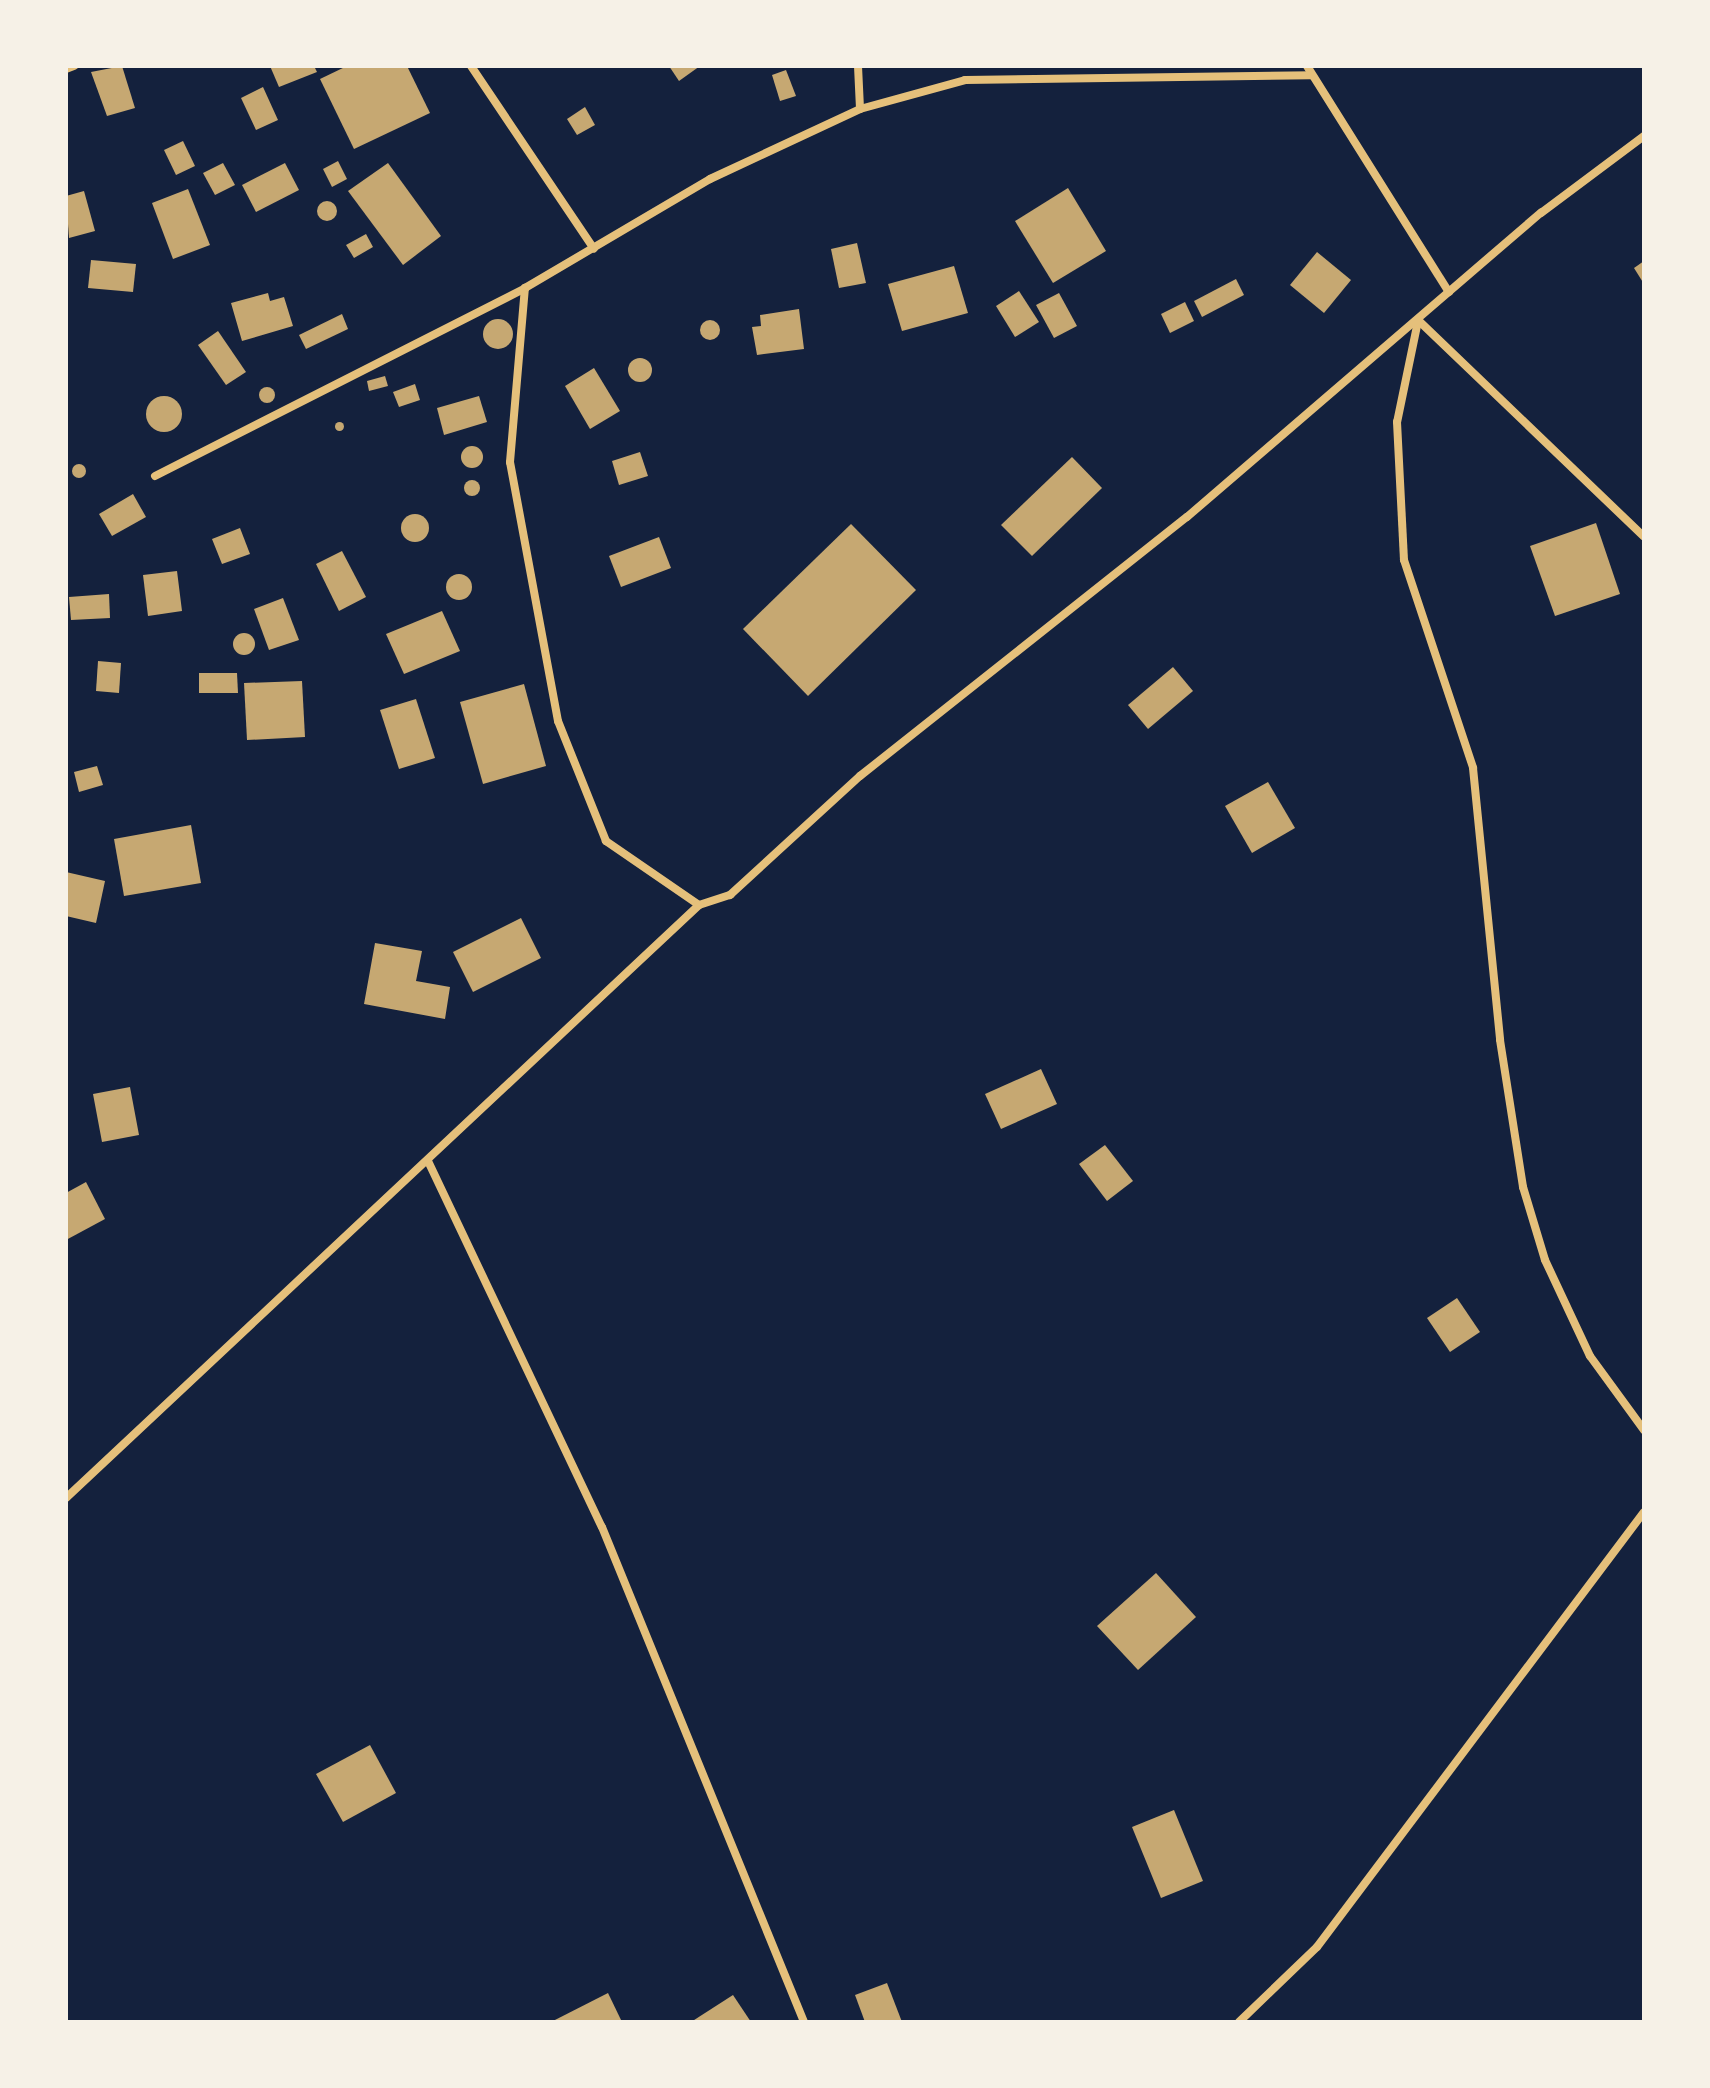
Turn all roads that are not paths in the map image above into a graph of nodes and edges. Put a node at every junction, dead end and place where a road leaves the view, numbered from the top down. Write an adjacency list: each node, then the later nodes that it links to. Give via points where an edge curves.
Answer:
1 (74, 66): 4 (street)
2 (471, 66): 8 (street)
3 (858, 66): 6 (street)
4 (66, 69)
5 (1309, 70): 6 (street, via 965,80); 10 (street)
6 (860, 109): 8 (street, via 710,179)
7 (1644, 136): 10 (street)
8 (594, 249): 9 (street)
9 (525, 288): 12 (street); 14 (street, via 510,462 558,721 606,841)
10 (1449, 292): 11 (street)
11 (1418, 320): 13 (street); 14 (street, via 1187,517 860,776 730,895); 16 (street, via 1397,422 1404,560 1473,768 1500,1040 1523,1187 1545,1260 1590,1356)
12 (155, 476)
13 (1644, 537)
14 (699, 905): 15 (street)
15 (428, 1161): 17 (street); 19 (street, via 602,1527)
16 (1644, 1430)
17 (66, 1498)
18 (1644, 1512): 20 (street, via 1317,1947)
19 (804, 2022)
20 (1239, 2022)

